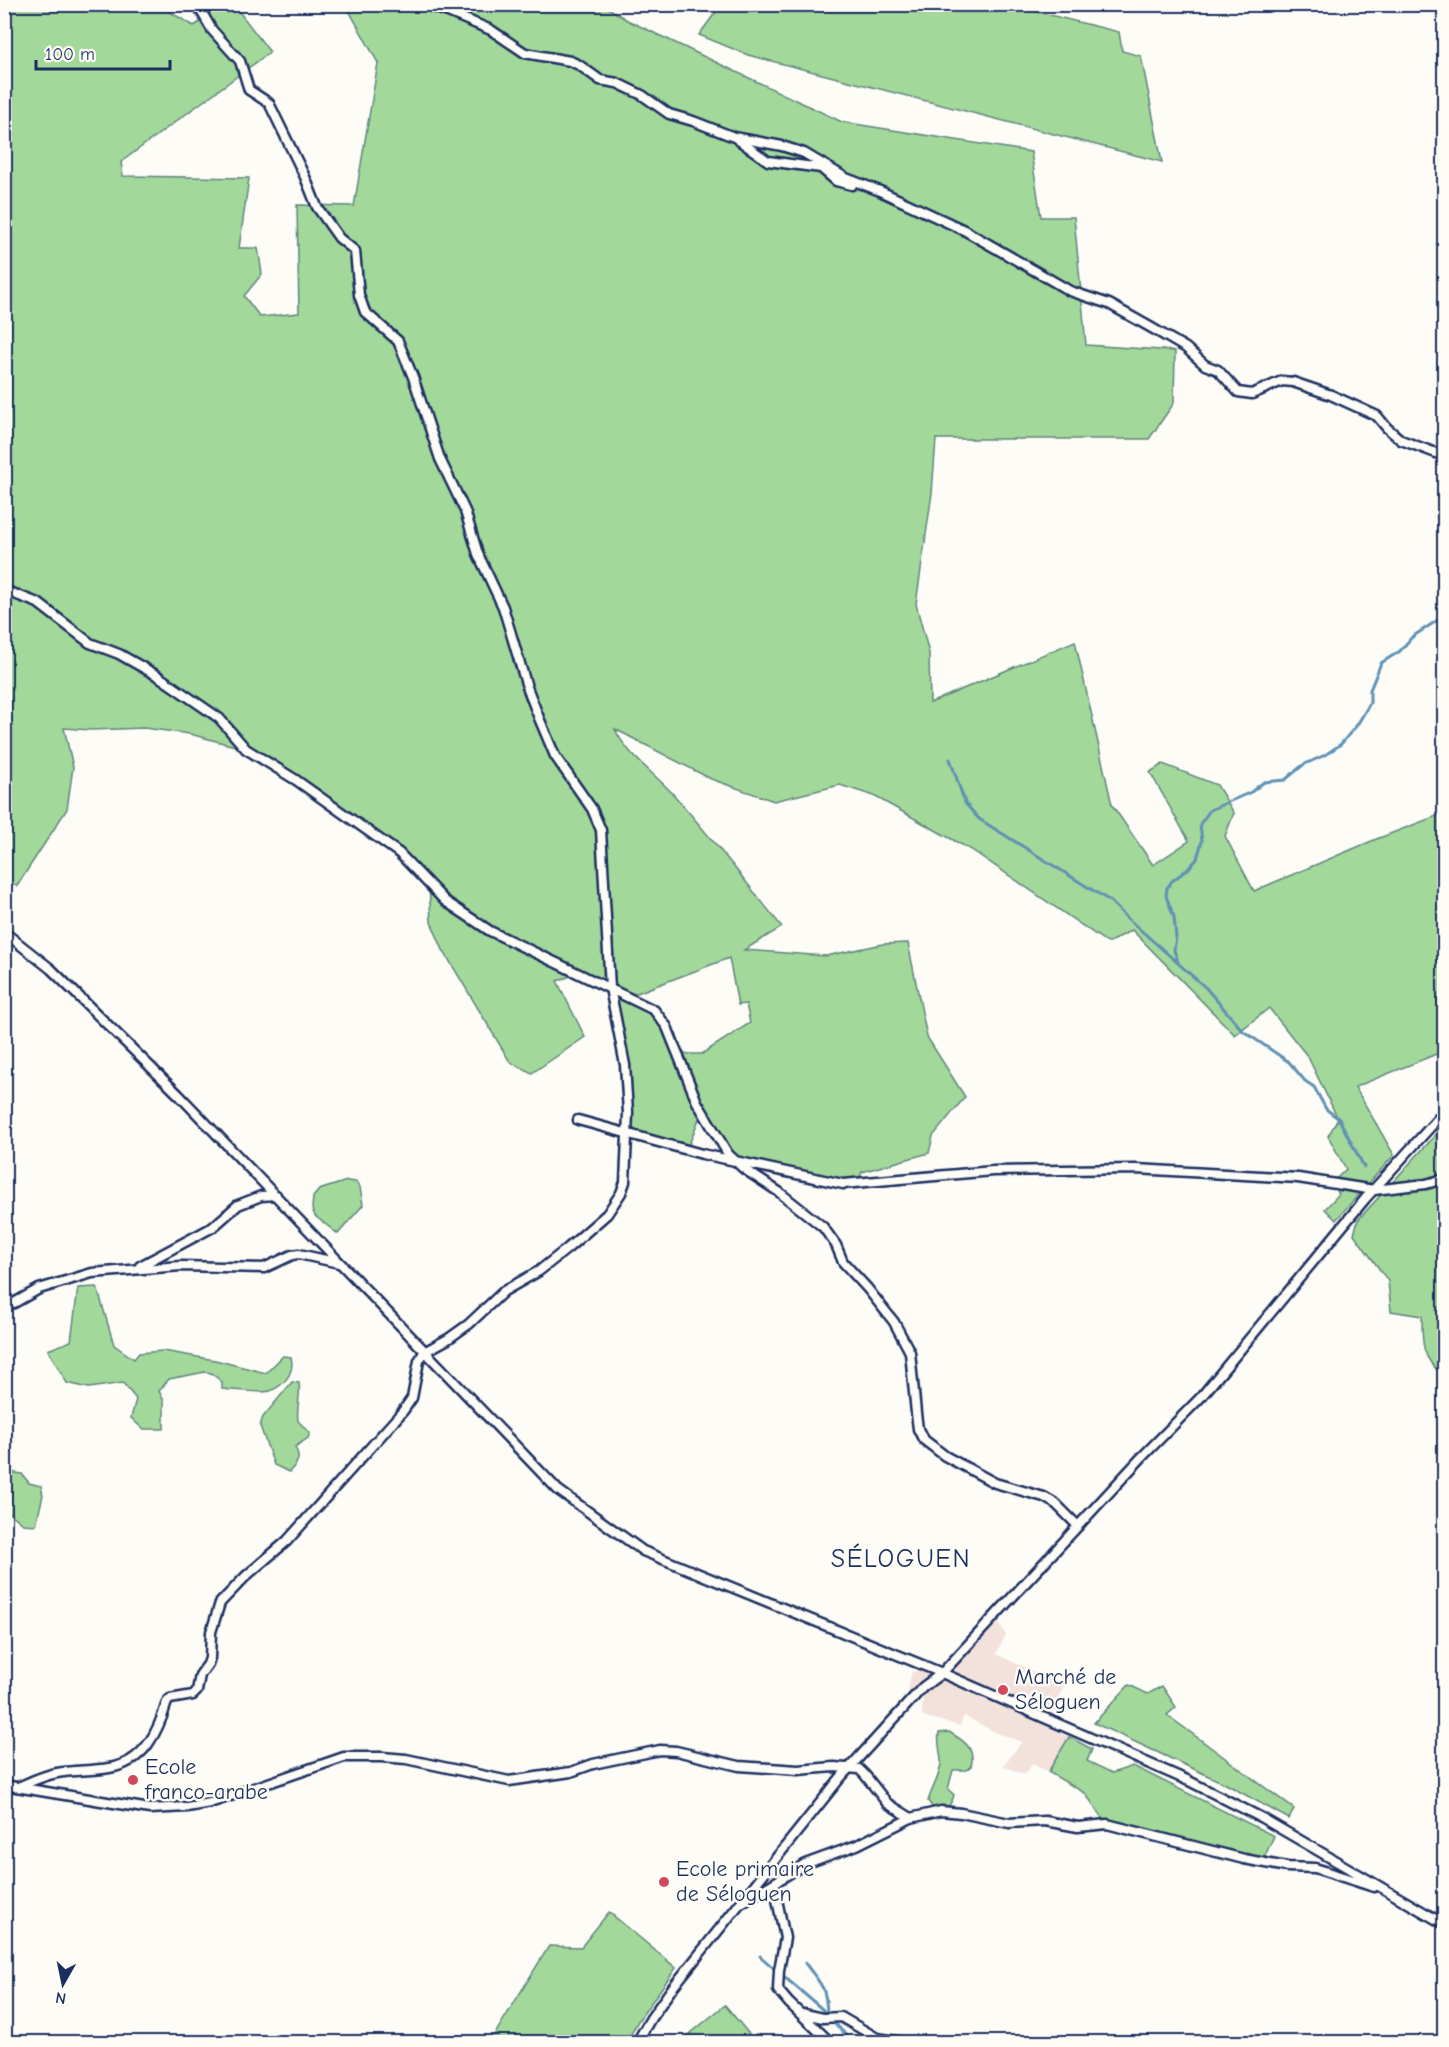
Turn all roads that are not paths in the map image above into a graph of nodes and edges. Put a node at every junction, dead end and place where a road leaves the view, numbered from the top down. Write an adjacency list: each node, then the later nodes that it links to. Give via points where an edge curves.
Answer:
1 (197, 4): 8 (street, via 212,30 240,61 249,90 269,103 317,207 339,238 355,251 358,295 365,312 398,340 440,459 503,608 527,687 555,756 592,809 601,830)
2 (424, 4): 3 (street, via 491,30 525,53 579,65 600,80 642,95 669,114)
3 (734, 136): 4 (street, via 804,153); 4 (street, via 768,161 821,168 836,181)
4 (865, 186): 5 (street, via 964,230 1070,291 1108,304 1150,327 1186,348 1204,365 1218,370 1238,392 1252,394 1282,381 1293,382 1377,416 1401,440)
5 (1444, 456)
6 (4, 590): 8 (street, via 38,603 90,643 158,676 219,718 246,749 399,853 445,901 490,931)
7 (4, 932): 15 (street, via 51,969)
8 (610, 988): 11 (street, via 625,1065); 12 (street, via 654,1010 667,1027 697,1102)
9 (1444, 1112): 14 (street)
10 (578, 1120): 11 (street)
11 (627, 1134): 12 (street); 19 (street, via 625,1182 607,1214 538,1271 497,1297 469,1324)
12 (735, 1161): 14 (street, via 843,1184 993,1171 1136,1169 1298,1178); 20 (street, via 823,1227 843,1262 894,1322 910,1352 918,1430 923,1439 945,1456 995,1483 1044,1497)
13 (1444, 1179): 14 (street)
14 (1374, 1190): 20 (street, via 1201,1397)
15 (276, 1195): 16 (street); 17 (street, via 238,1205 213,1227)
16 (340, 1263): 17 (street, via 300,1254 264,1268); 19 (street)
17 (134, 1268): 18 (street, via 62,1281)
18 (4, 1306)
19 (424, 1352): 21 (street, via 558,1490 644,1551); 24 (street, via 418,1361 412,1398 403,1411 287,1541 220,1603 211,1632 210,1658 200,1675 197,1691 167,1702 160,1726 146,1749 135,1759 112,1768 56,1773)
20 (1078, 1526): 21 (street)
21 (942, 1673): 22 (street, via 922,1687); 27 (street, via 1189,1781 1262,1818)
22 (850, 1767): 24 (street, via 798,1770 739,1766 660,1750 571,1772 509,1781 432,1764 382,1757 344,1757 210,1803 150,1809); 25 (street, via 859,1769 888,1803); 28 (street)
23 (4, 1785): 24 (street)
24 (18, 1787)
25 (911, 1818): 26 (street, via 857,1845 805,1864); 27 (street, via 941,1811 1009,1823 1045,1821 1078,1827 1107,1824 1244,1859 1315,1868)
26 (774, 1885): 28 (street); 30 (street, via 785,1938 778,1990)
27 (1388, 1892): 29 (street)
28 (739, 1904): 31 (street, via 651,2018)
29 (1444, 1924)
30 (799, 2012): 32 (street); 33 (street, via 813,2017 841,2017 878,2038)
31 (637, 2043)
32 (830, 2043)
33 (903, 2043)

